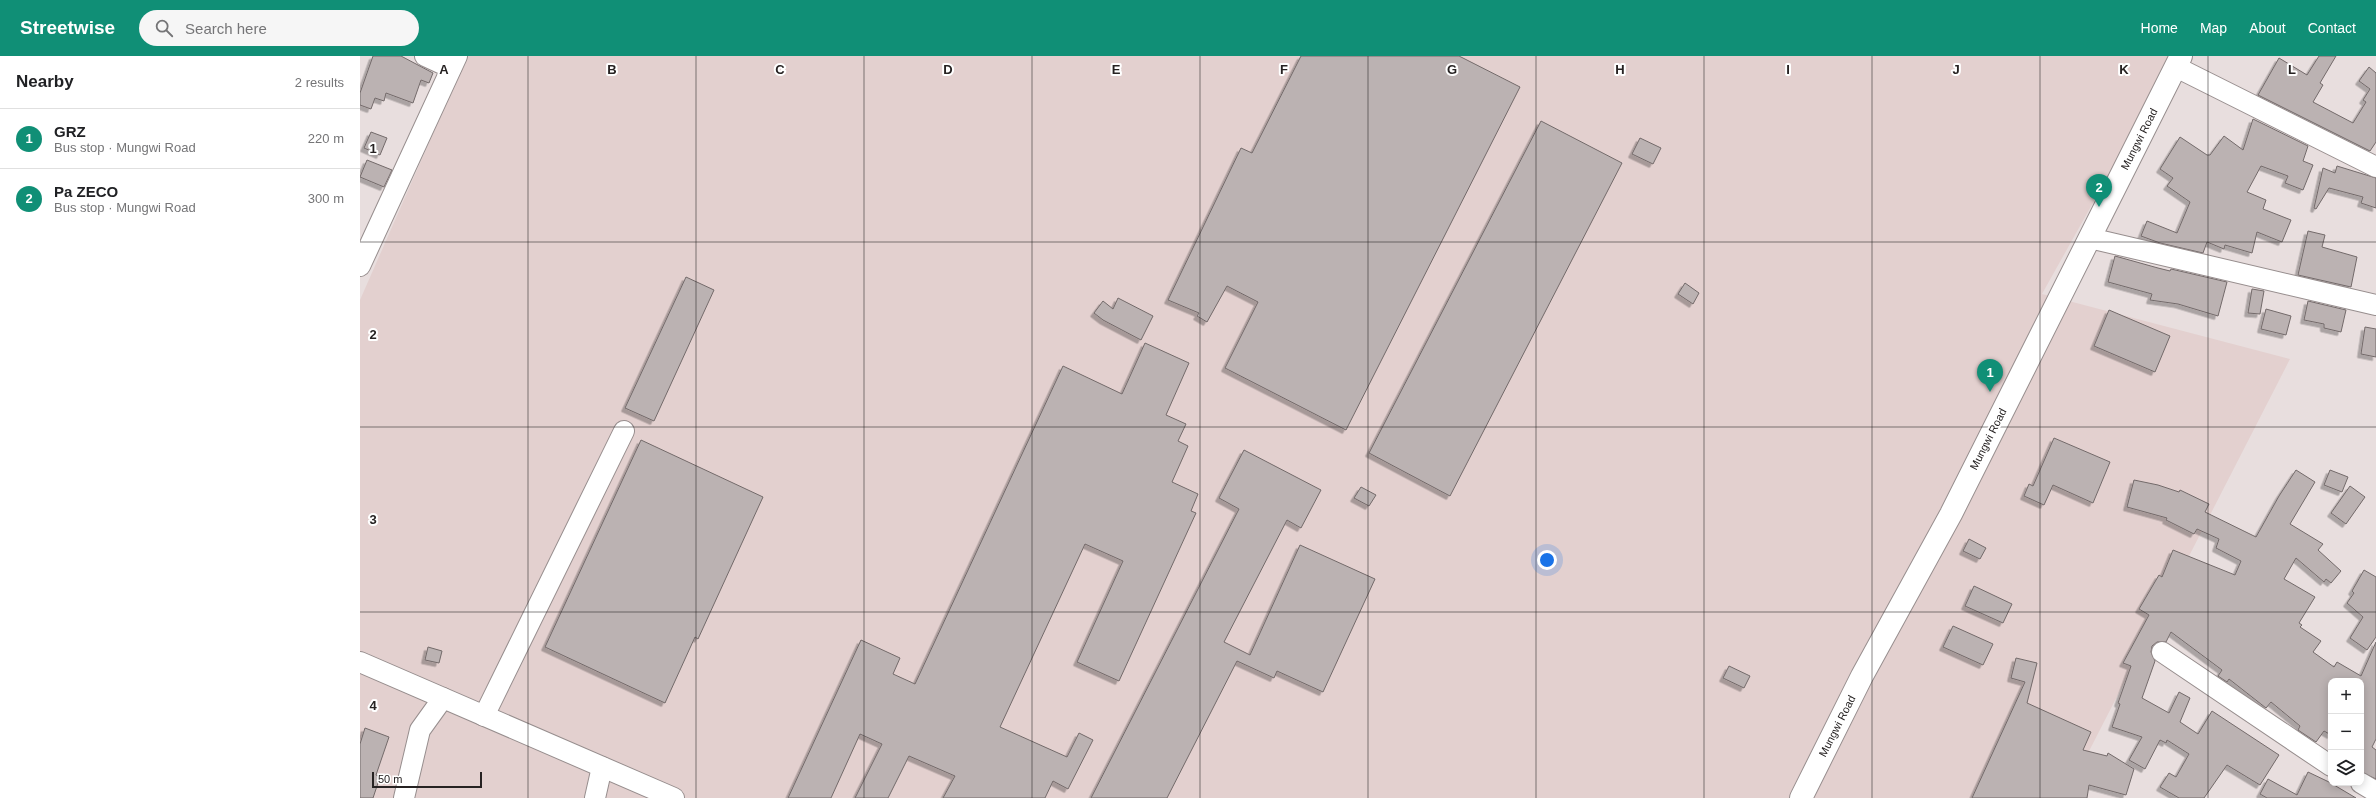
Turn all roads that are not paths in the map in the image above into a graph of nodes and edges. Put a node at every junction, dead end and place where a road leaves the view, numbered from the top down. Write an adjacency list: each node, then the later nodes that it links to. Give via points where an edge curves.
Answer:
1 (426, 56): 3 (street)
2 (2186, 61): 4 (street); 6 (main road, Mungwi Road); 21 (main road, Mungwi Road, via 1951,514 1862,676)
3 (454, 62): 5 (street)
4 (2376, 168)
5 (368, 226): 7 (street)
6 (2098, 240): 8 (street); 22 (main road, Mungwi Road)
7 (360, 266)
8 (2376, 305)
9 (624, 431): 13 (street)
10 (2162, 652): 14 (street)
11 (360, 662): 12 (street)
12 (443, 698): 13 (street); 18 (street, via 420,730)
13 (484, 716): 15 (street)
14 (2328, 764)
15 (602, 767): 19 (street); 20 (street)
16 (2364, 785): 17 (street)
17 (2376, 792)
18 (404, 798)
19 (595, 798)
20 (674, 798)
21 (1801, 798)
22 (1817, 798)

